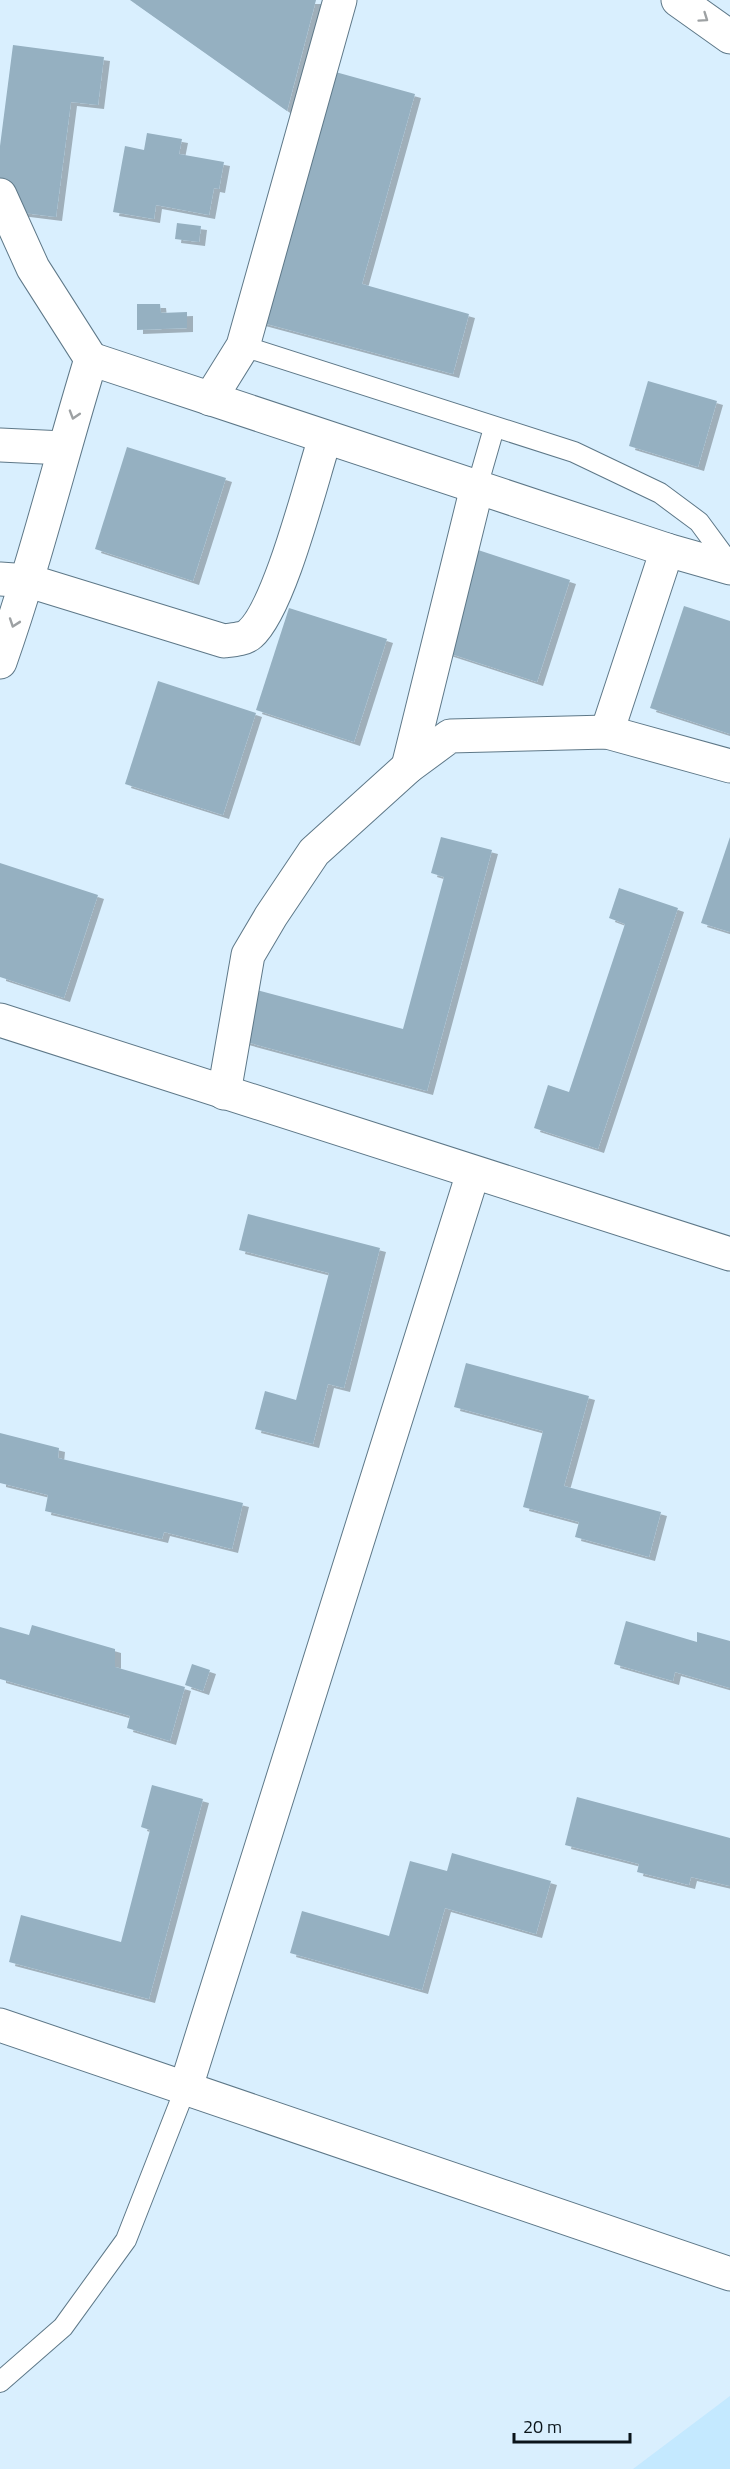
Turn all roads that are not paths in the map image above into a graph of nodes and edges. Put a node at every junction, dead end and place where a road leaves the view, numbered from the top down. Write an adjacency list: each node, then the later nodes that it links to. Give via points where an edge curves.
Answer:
1 (340, 0): 5 (main road)
2 (678, 0): 3 (main road, one-way to 3)
3 (730, 37)
4 (0, 195): 6 (main road, via 33,268)
5 (243, 346): 7 (main road); 8 (lane)
6 (91, 359): 7 (main road); 11 (main road, one-way to 11)
7 (210, 399): 9 (main road)
8 (494, 428): 12 (lane); 14 (lane, via 574,452 660,492 699,522)
9 (325, 438): 12 (main road); 15 (main road, via 279,581 263,619 249,636 224,641)
10 (0, 445): 11 (main road)
11 (64, 448): 15 (main road)
12 (477, 487): 13 (main road); 19 (main road)
13 (667, 550): 14 (main road); 17 (main road)
14 (730, 566)
15 (14, 580): 16 (main road, one-way to 16)
16 (0, 662)
17 (607, 732): 18 (main road); 19 (main road, via 450,736)
18 (730, 766)
19 (408, 767): 21 (main road, via 314,852 248,955)
20 (0, 1020): 21 (main road)
21 (224, 1093): 22 (main road)
22 (473, 1173): 23 (main road); 25 (main road)
23 (730, 1254)
24 (0, 2025): 25 (main road)
25 (186, 2087): 26 (main road); 27 (lane, via 126,2240 63,2327)
26 (730, 2274)
27 (0, 2382)

